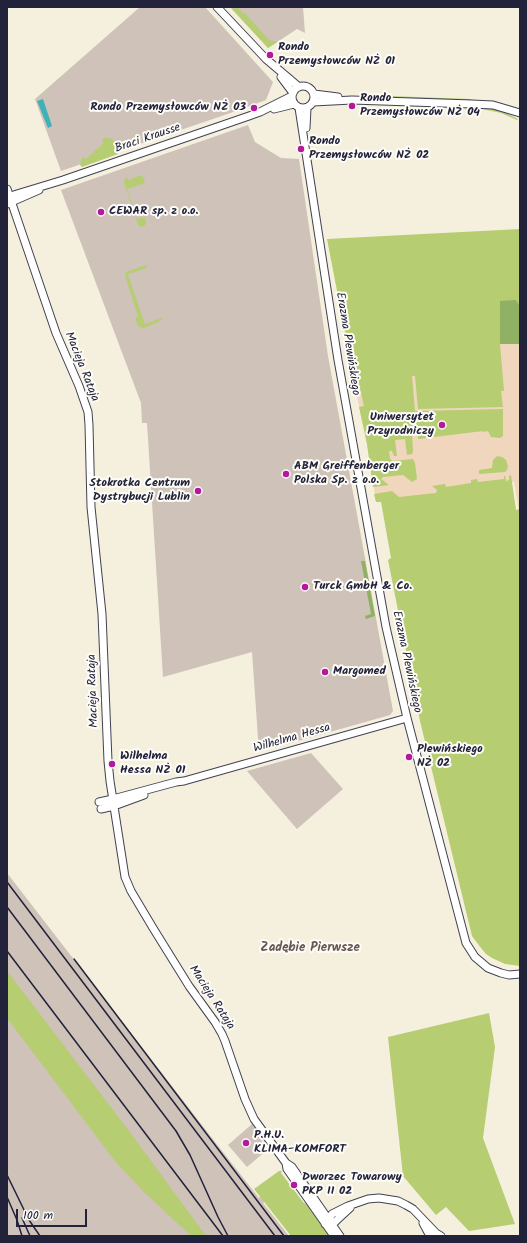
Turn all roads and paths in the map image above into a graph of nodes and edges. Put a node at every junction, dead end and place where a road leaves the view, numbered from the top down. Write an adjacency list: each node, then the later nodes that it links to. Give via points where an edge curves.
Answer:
1 (218, 7): 2 (street)
2 (295, 92): 3 (street, via 306,87); 6 (street); 9 (street, Braci Krausse)
3 (314, 94): 4 (street); 5 (street)
4 (352, 100): 5 (street); 8 (street, via 493,105)
5 (313, 102): 7 (street)
6 (297, 106): 7 (street); 9 (street, Braci Krausse); 12 (street, Erazma Plewińskiego)
7 (307, 108): 12 (street, Erazma Plewińskiego)
8 (511, 111): 10 (street); 11 (street)
9 (260, 112): 13 (street, Braci Krausse)
10 (520, 113)
11 (520, 118)
12 (306, 150): 14 (street, Erazma Plewińskiego, via 338,360 386,627)
13 (8, 198): 15 (street, Macieja Rataja, via 56,333 88,412 89,481 102,614 108,761)
14 (407, 718): 15 (street, Wilhelma Hessa, via 176,782); 17 (street, Erazma Plewińskiego, via 466,942 475,957 488,968 509,975)
15 (114, 803): 16 (street, Wilhelma Hessa); 19 (street, Macieja Rataja, via 125,877 131,891 189,986 215,1022 225,1041 249,1109 286,1163 292,1167)
16 (100, 805)
17 (520, 974)
18 (416, 1213): 19 (street, via 406,1205 393,1200 374,1198 332,1214); 22 (street); 23 (street)
19 (327, 1223): 20 (street, Macieja Rataja); 21 (street, Macieja Rataja)
20 (334, 1236)
21 (340, 1236)
22 (430, 1236)
23 (441, 1236)

